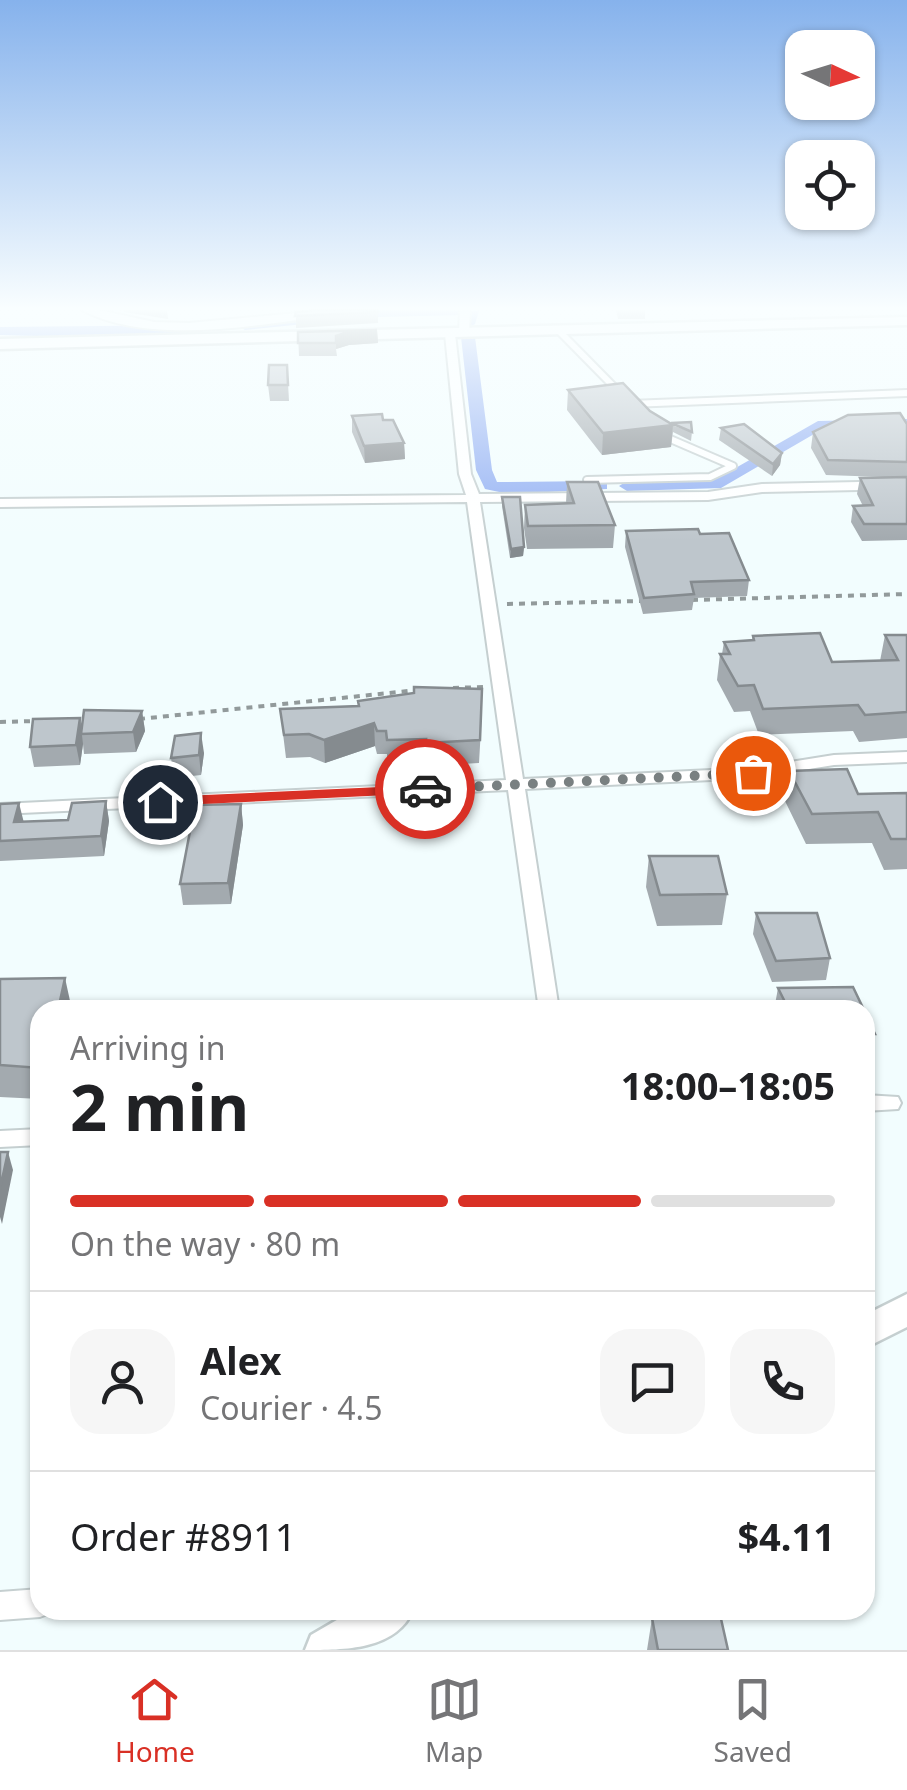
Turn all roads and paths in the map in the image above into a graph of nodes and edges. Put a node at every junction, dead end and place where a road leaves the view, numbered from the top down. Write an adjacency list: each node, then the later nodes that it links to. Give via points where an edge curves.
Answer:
1 (460, 387): 10 (street, via 465,474)
2 (614, 387): 4 (lane)
3 (907, 392): 4 (lane)
4 (630, 404): 5 (lane)
5 (640, 414)
6 (651, 425): 8 (lane, via 733,466 710,477)
7 (586, 480): 8 (lane)
8 (612, 480): 11 (street)
9 (907, 485): 11 (street)
10 (474, 496): 11 (street); 12 (street); 16 (street)
11 (617, 496)
12 (0, 504)
13 (907, 594): 14 (path)
14 (679, 600)
15 (641, 601): 16 (path)
16 (490, 604): 17 (street)
17 (503, 686): 18 (path); 24 (street)
18 (451, 688)
19 (434, 689): 20 (path)
20 (137, 719)
21 (0, 722): 22 (path)
22 (39, 722)
23 (907, 757): 24 (street)
24 (518, 785): 25 (street); 26 (street)
25 (0, 809)
26 (548, 1000)
27 (890, 1103): 28 (street)
28 (875, 1104)
29 (30, 1138): 30 (street)
30 (0, 1139)
31 (907, 1309): 32 (street)
32 (875, 1328)
33 (30, 1604): 34 (street)
34 (0, 1606)
35 (376, 1620): 36 (street)
36 (326, 1650)

